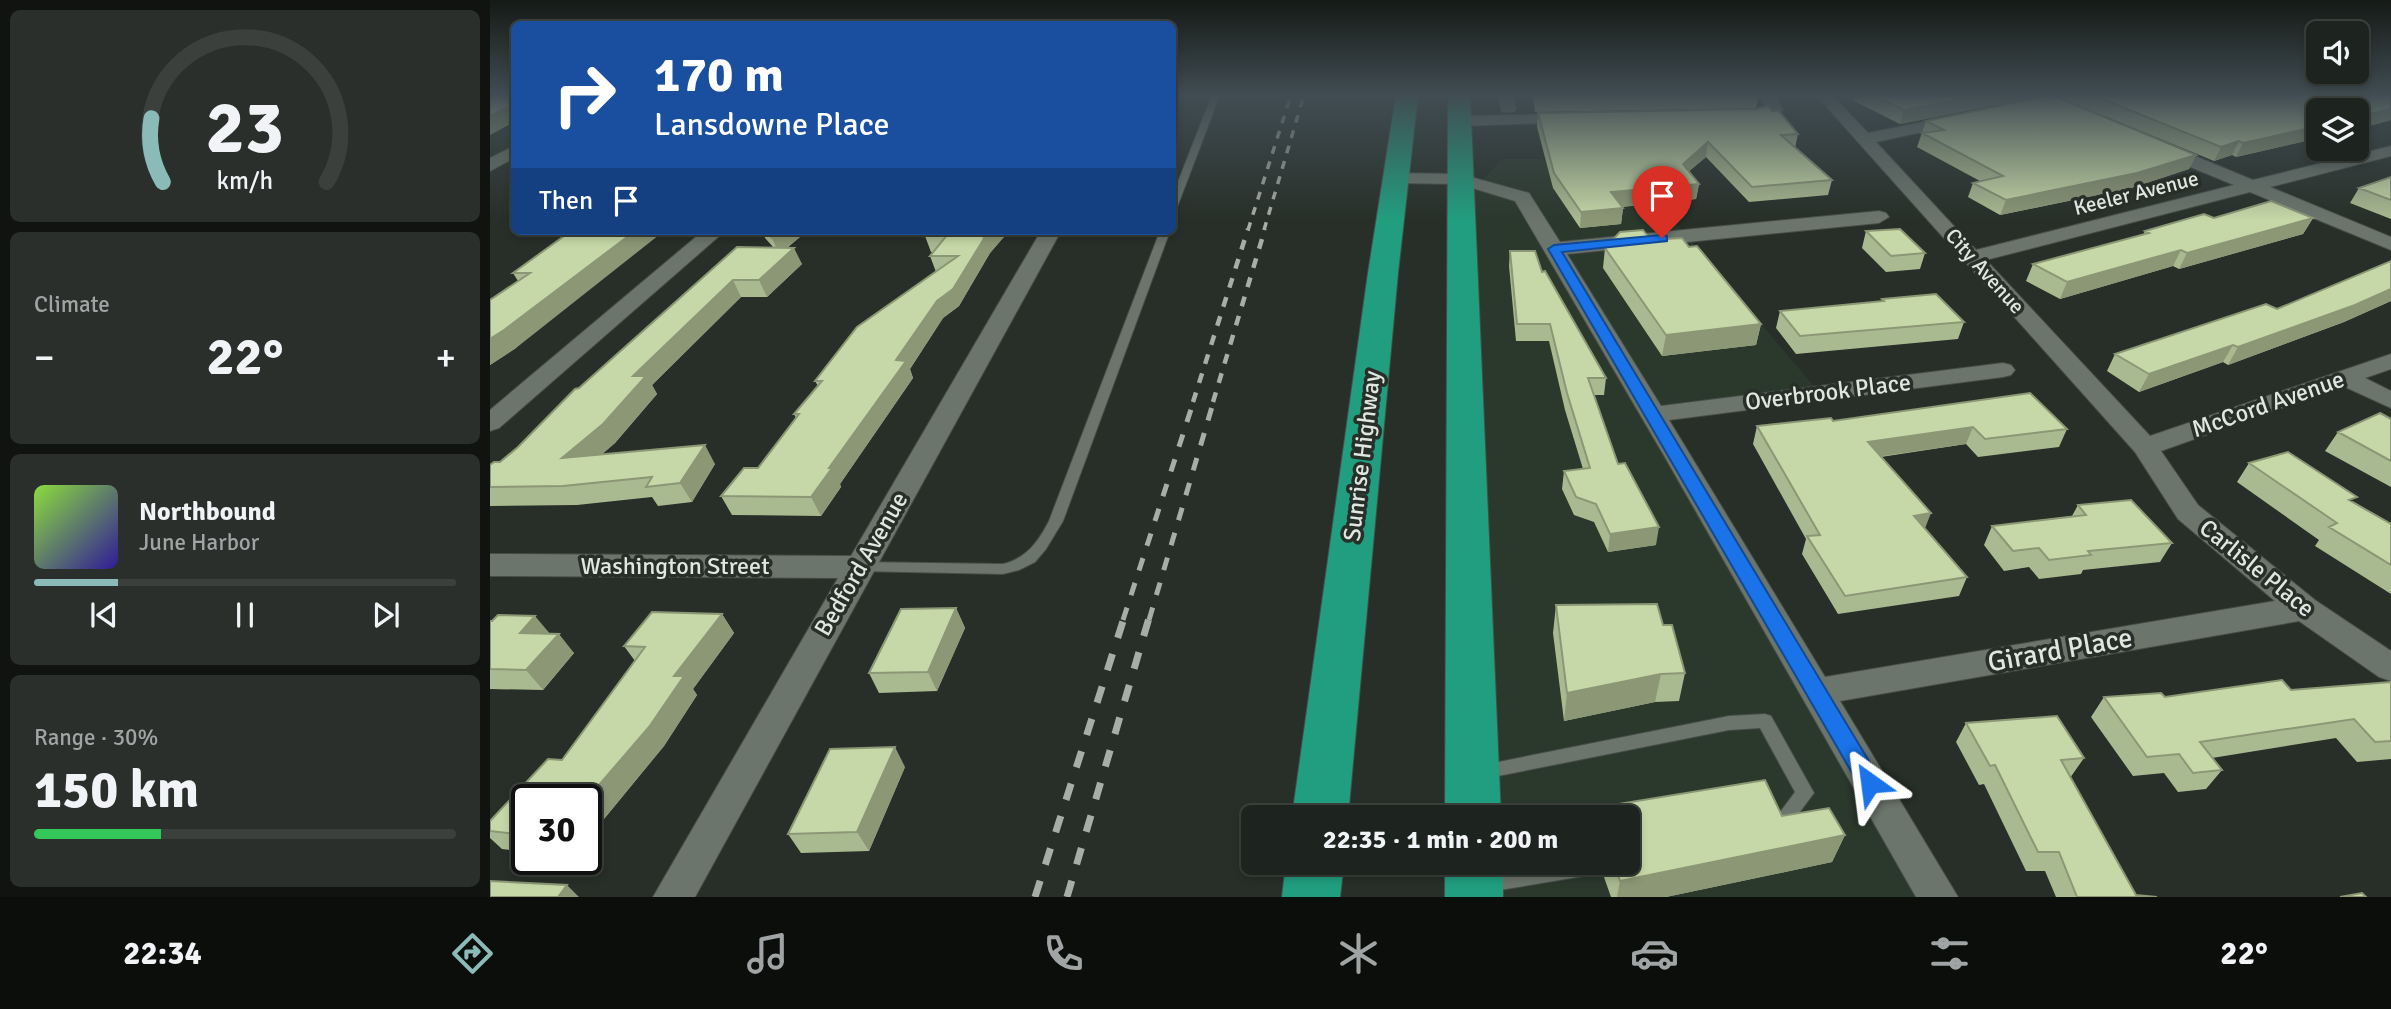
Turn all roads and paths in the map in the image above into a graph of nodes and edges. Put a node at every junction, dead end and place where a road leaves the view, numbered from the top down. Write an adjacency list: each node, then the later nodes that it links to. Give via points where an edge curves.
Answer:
1 (1200, 137): 15 (lane)
2 (1400, 137): 12 (highway, Sunrise Highway)
3 (1460, 137): 13 (highway)
4 (1874, 137): 5 (street)
5 (1864, 139): 22 (street, City Avenue)
6 (2138, 139): 14 (street)
7 (2391, 151): 14 (street, Keeler Avenue)
8 (511, 154): 9 (street)
9 (490, 155)
10 (511, 155): 11 (street)
11 (490, 166)
12 (1394, 178): 13 (street); 36 (highway, Sunrise Highway)
13 (1460, 179): 21 (street, via 1522,197); 35 (highway)
14 (2252, 187): 20 (street); 22 (street, Keeler Avenue)
15 (1176, 200)
16 (1878, 217): 21 (street)
17 (710, 235): 28 (street)
18 (1049, 235): 31 (street, Bedford Avenue)
19 (1163, 235): 31 (lane, via 1056,521 1041,549 1022,565 1003,569)
20 (2391, 244)
21 (1554, 249): 27 (street)
22 (1972, 257): 29 (street, City Avenue)
23 (2391, 360): 25 (street, McCord Avenue)
24 (2003, 370): 27 (street, Overbrook Place)
25 (2345, 377): 26 (street); 29 (street, McCord Avenue)
26 (2391, 401)
27 (1654, 414): 34 (street)
28 (490, 423)
29 (2145, 447): 32 (street, Carlisle Place, via 2188,512)
30 (490, 565): 31 (street, Washington Street)
31 (859, 567): 42 (street, Bedford Avenue)
32 (2304, 608): 33 (street, Carlisle Place); 34 (street, Girard Place)
33 (2391, 668)
34 (1815, 692): 44 (street)
35 (1472, 775): 37 (highway); 38 (lane, via 1729,723 1765,721 1805,793)
36 (1321, 805)
37 (1473, 805)
38 (1782, 823)
39 (1314, 875): 43 (highway)
40 (1525, 875): 41 (lane)
41 (1474, 882)
42 (673, 897)
43 (1311, 897)
44 (1938, 897)

